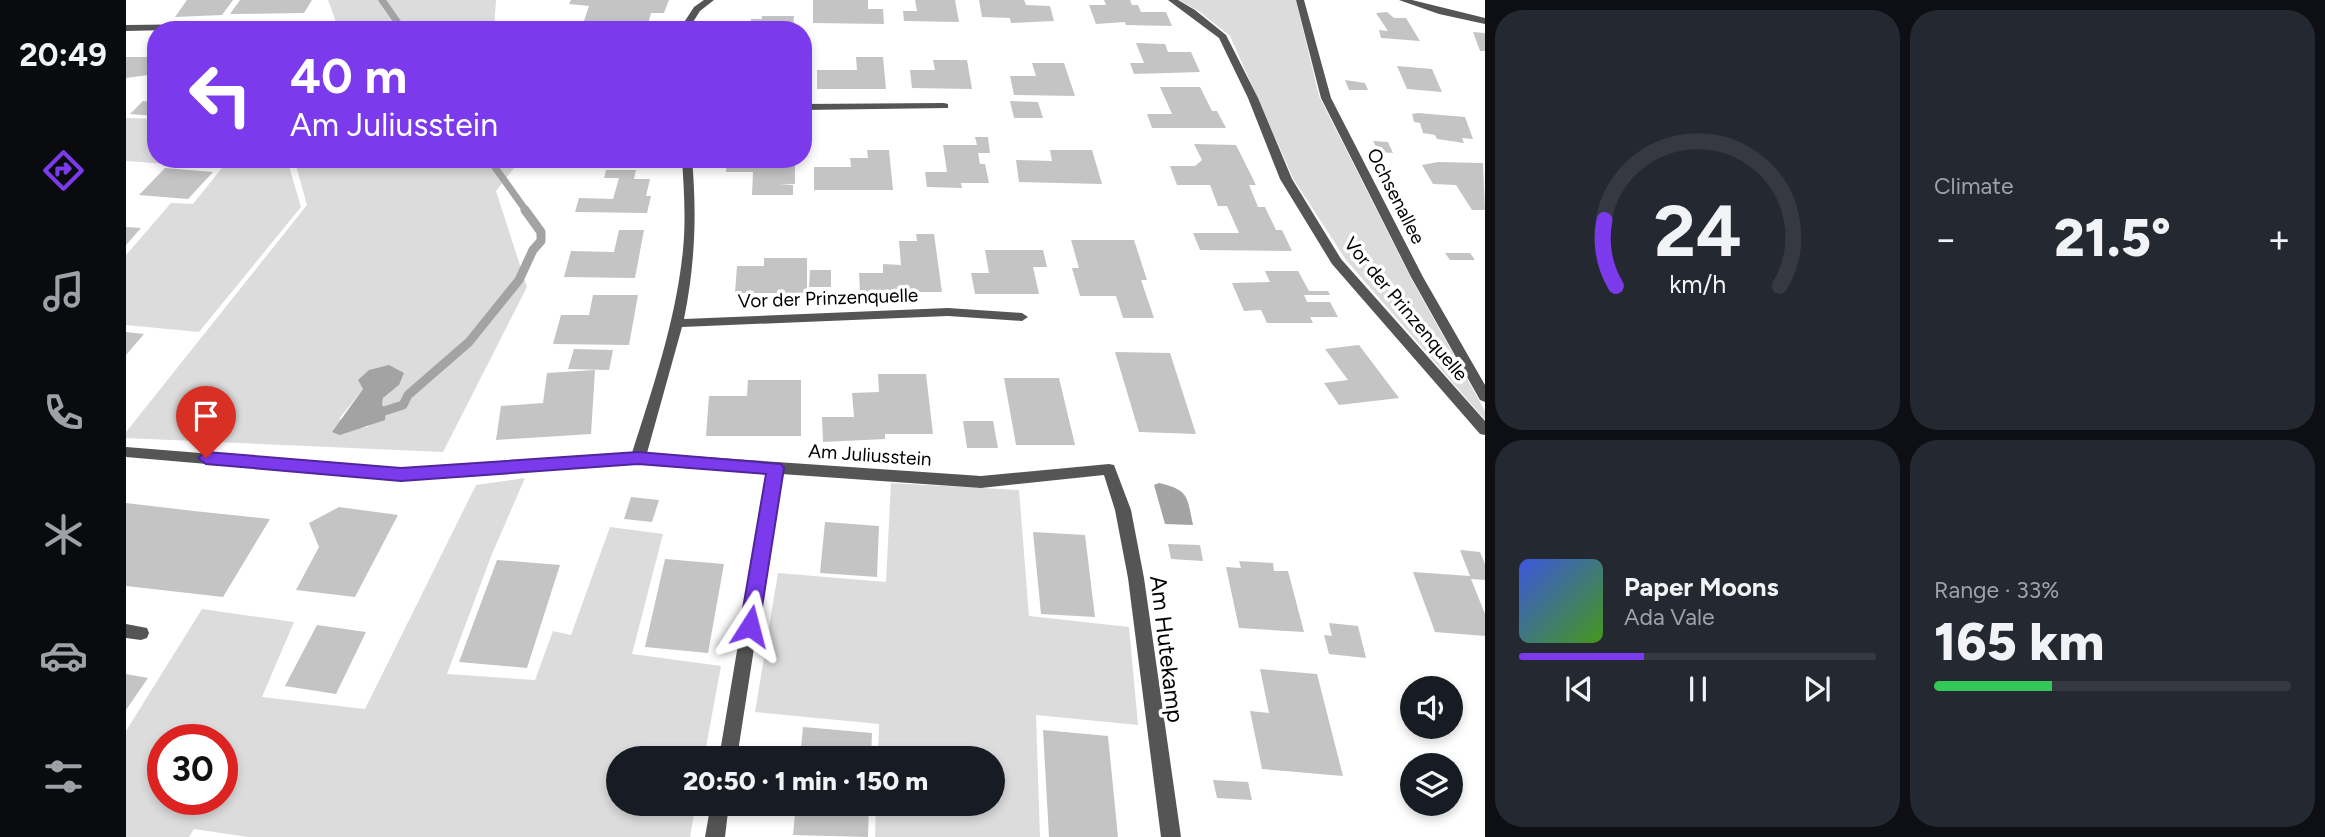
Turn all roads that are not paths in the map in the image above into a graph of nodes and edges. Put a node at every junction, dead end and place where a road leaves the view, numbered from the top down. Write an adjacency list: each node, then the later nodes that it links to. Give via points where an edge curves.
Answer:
1 (710, 0): 5 (street)
2 (1172, 0): 15 (street, Vor der Prinzenquelle, via 1223,37 1286,179 1336,261)
3 (1300, 0): 14 (street, Ochsenallee, via 1326,98 1417,277)
4 (1402, 0): 6 (street)
5 (689, 21)
6 (1485, 21)
7 (126, 28): 8 (street)
8 (147, 28)
9 (944, 106): 10 (street)
10 (812, 107)
11 (688, 168): 13 (street, via 688,264)
12 (1022, 317): 13 (street, Vor der Prinzenquelle, via 948,312)
13 (678, 323): 17 (street)
14 (1485, 397)
15 (1485, 430)
16 (126, 452): 17 (street, Am Juliusstein, via 401,474)
17 (638, 458): 18 (street, Am Juliusstein)
18 (775, 468): 19 (street, Am Juliusstein, via 981,482); 20 (street)
19 (1109, 469): 23 (street, Am Hutekamp, via 1123,510 1136,578)
20 (730, 746)
21 (718, 816): 22 (street)
22 (715, 837)
23 (1171, 837)

